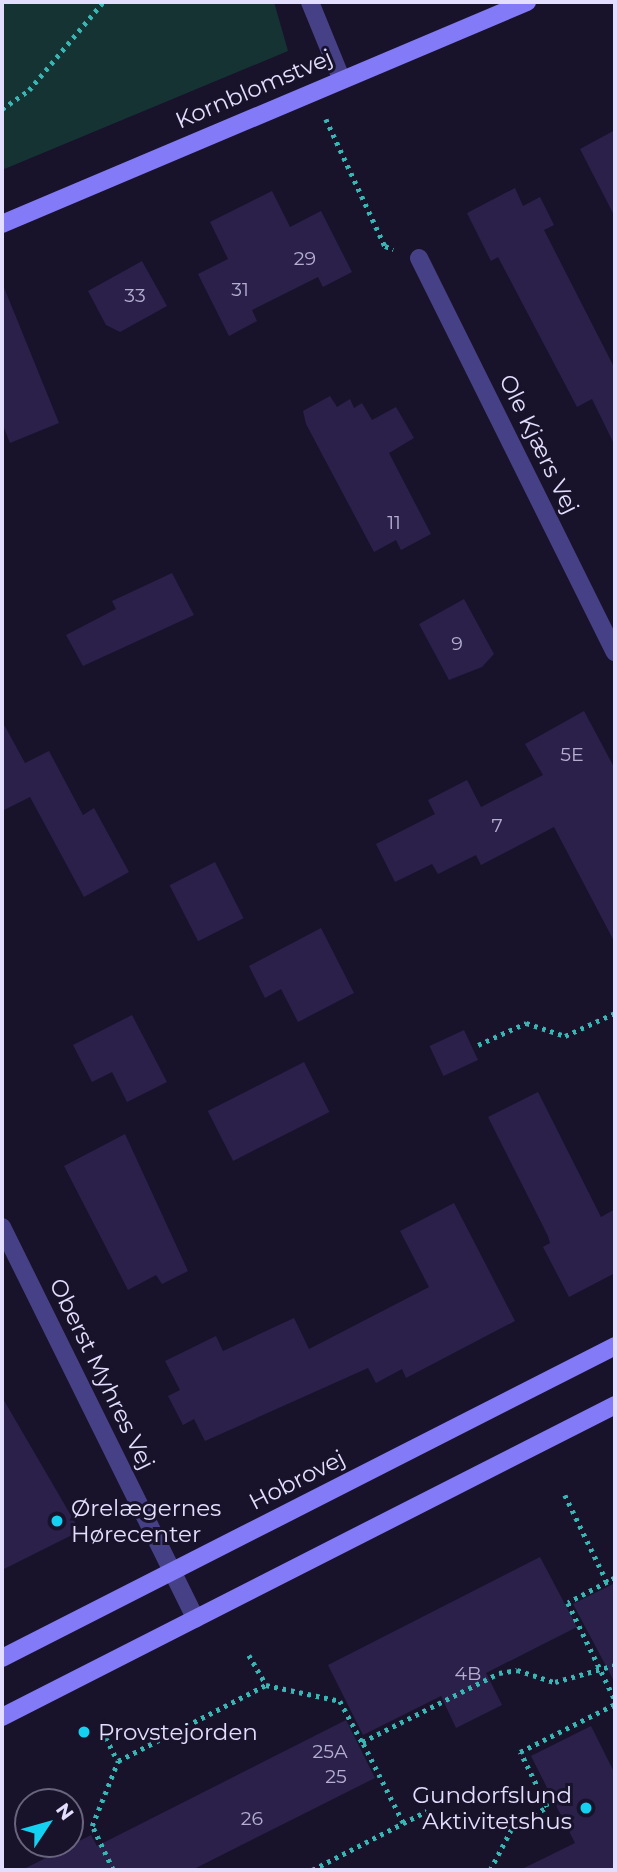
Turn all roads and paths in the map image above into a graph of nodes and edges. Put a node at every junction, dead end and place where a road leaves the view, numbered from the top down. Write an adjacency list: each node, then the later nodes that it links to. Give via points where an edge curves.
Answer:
1 (103, 2): 5 (path, via 48,70)
2 (310, 2): 4 (street)
3 (527, 2): 4 (main road, Kornblomstvej)
4 (341, 78): 7 (main road, Kornblomstvej)
5 (2, 109)
6 (335, 139): 8 (path)
7 (2, 224)
8 (376, 227)
9 (419, 258): 10 (street, Ole Kjærs Vej)
10 (615, 652)
11 (615, 1013): 12 (path, via 565,1036 526,1023)
12 (478, 1045)
13 (2, 1227): 17 (street, Oberst Myhres Vej)
14 (615, 1346): 17 (main road, Hobrovej)
15 (615, 1405): 20 (main road)
16 (565, 1495): 19 (path)
17 (172, 1572): 20 (street, Oberst Myhres Vej); 22 (main road, Hobrovej)
18 (615, 1578): 19 (path)
19 (607, 1582): 24 (path, via 568,1603)
20 (196, 1619): 27 (main road)
21 (249, 1655): 25 (path)
22 (2, 1658)
23 (615, 1665): 24 (path)
24 (602, 1671): 26 (path); 29 (path, via 555,1682 517,1670 499,1673)
25 (265, 1685): 29 (path, via 340,1701); 30 (path)
26 (615, 1702): 35 (path, via 520,1752 547,1807 512,1828)
27 (2, 1717)
28 (102, 1730): 30 (path)
29 (362, 1742): 32 (path)
30 (118, 1761): 33 (path, via 92,1826)
31 (427, 1811): 32 (path)
32 (403, 1823): 34 (path)
33 (113, 1870)
34 (312, 1870)
35 (490, 1870)

